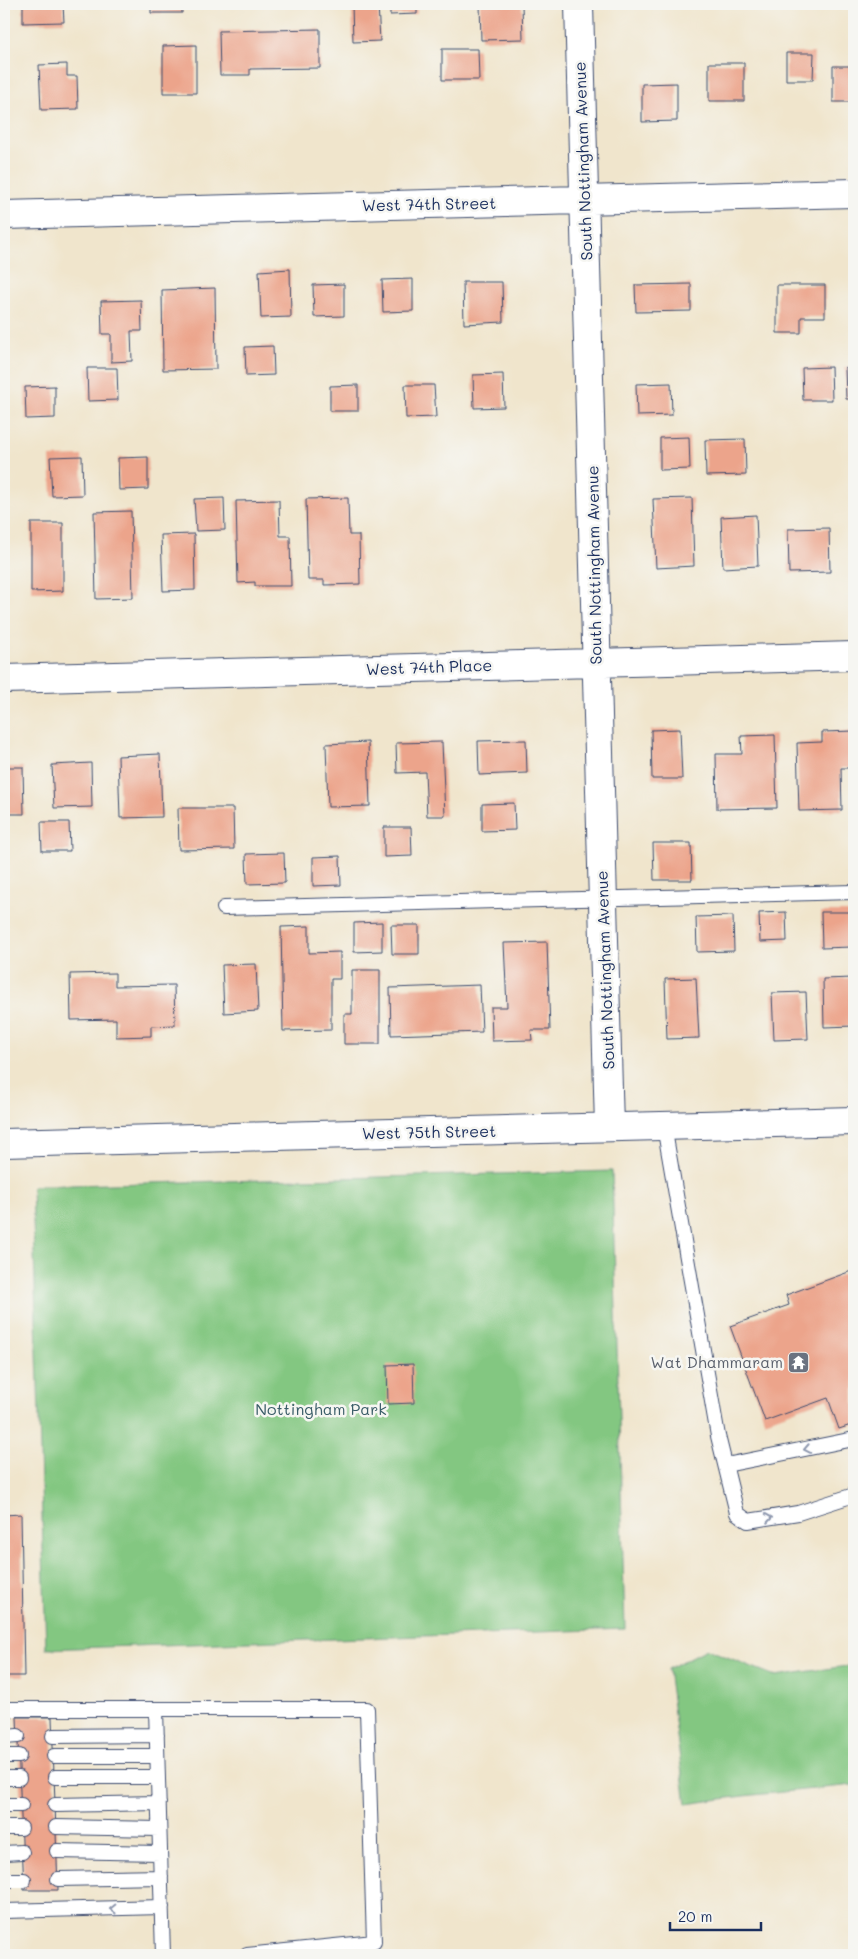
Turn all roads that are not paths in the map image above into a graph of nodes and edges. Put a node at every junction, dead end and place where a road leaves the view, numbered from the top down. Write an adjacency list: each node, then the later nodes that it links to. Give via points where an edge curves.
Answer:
1 (579, 4): 3 (street, South Nottingham Avenue)
2 (854, 193): 3 (street, West 74th Street)
3 (584, 200): 4 (street, West 74th Street); 6 (street, South Nottingham Avenue)
4 (4, 215)
5 (854, 656): 6 (street, West 74th Place)
6 (597, 663): 7 (street, West 74th Place); 9 (street, South Nottingham Avenue)
7 (4, 679)
8 (854, 892): 9 (lane)
9 (603, 898): 10 (lane); 13 (street, South Nottingham Avenue)
10 (224, 908)
11 (854, 1121): 12 (street, West 75th Street)
12 (664, 1126): 13 (street, West 75th Street); 16 (lane)
13 (609, 1127): 14 (street, West 75th Street)
14 (4, 1143)
15 (854, 1439): 16 (lane, one-way to 16)
16 (726, 1465): 17 (lane, one-way to 17, via 737,1513 748,1521 798,1513)
17 (854, 1495)
18 (4, 1709): 19 (lane)
19 (156, 1709): 20 (lane); 51 (lane, via 367,1709 374,1942)
20 (157, 1735): 23 (lane); 27 (lane)
21 (4, 1736): 22 (lane)
22 (18, 1736)
23 (54, 1736)
24 (4, 1756): 25 (lane)
25 (19, 1756)
26 (54, 1756): 27 (lane)
27 (157, 1756): 29 (lane)
28 (55, 1777): 29 (lane)
29 (158, 1777): 33 (lane)
30 (4, 1778): 31 (lane)
31 (20, 1778)
32 (55, 1804): 33 (lane)
33 (158, 1804): 39 (lane)
34 (4, 1805): 35 (lane)
35 (21, 1805)
36 (56, 1827): 39 (lane)
37 (4, 1828): 38 (lane)
38 (21, 1828)
39 (159, 1829): 43 (lane)
40 (22, 1852): 42 (lane)
41 (57, 1852): 43 (lane)
42 (4, 1853)
43 (160, 1854): 44 (lane)
44 (161, 1877): 45 (lane); 48 (lane)
45 (58, 1879)
46 (4, 1880): 47 (lane)
47 (24, 1880)
48 (162, 1908): 49 (lane, one-way to 49); 50 (lane)
49 (4, 1912)
50 (163, 1955)
51 (247, 1955)

